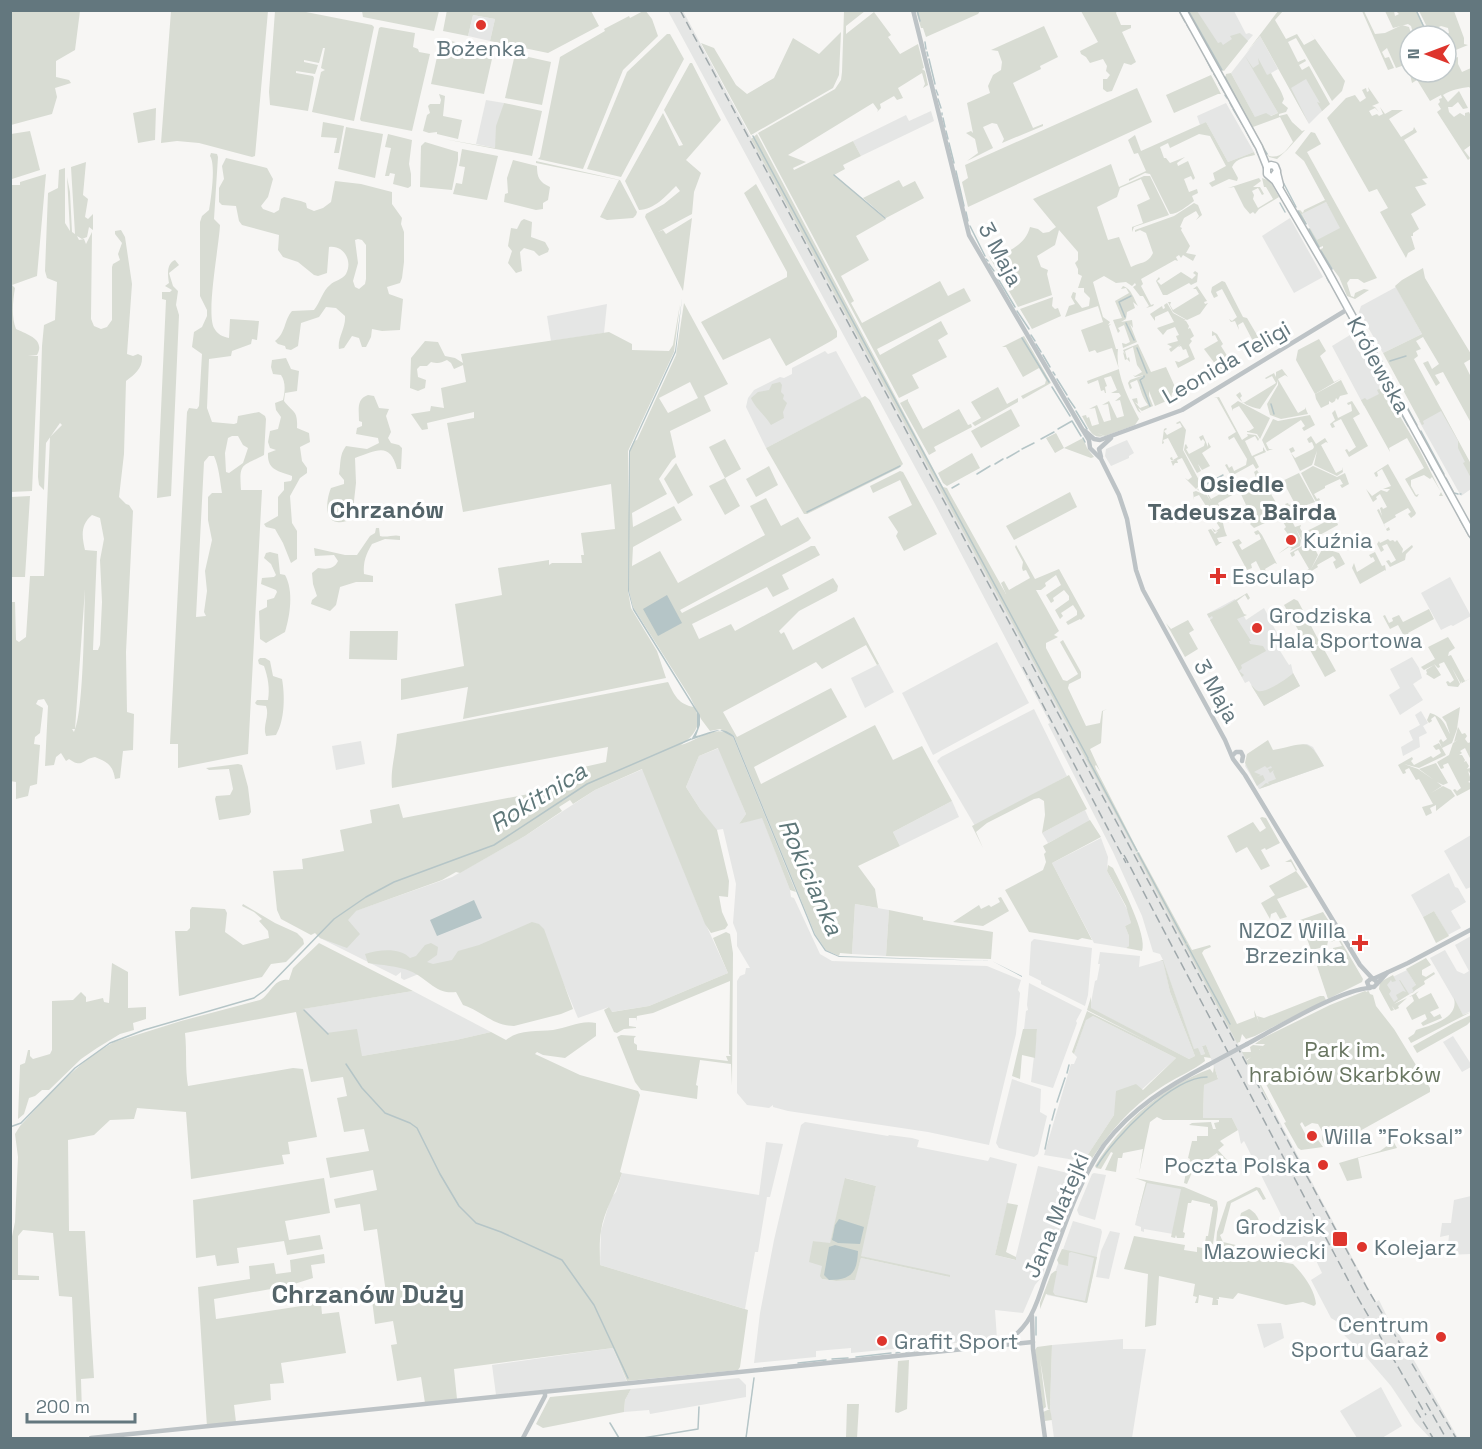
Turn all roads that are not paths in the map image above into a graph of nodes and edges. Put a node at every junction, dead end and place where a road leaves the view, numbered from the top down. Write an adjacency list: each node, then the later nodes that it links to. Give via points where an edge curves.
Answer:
1 (913, 10): 4 (street, 3 Maja, via 969,235)
2 (1183, 10): 3 (main road, Królewska, via 1269,166 1276,167 1274,174 1284,196)
3 (1348, 309): 5 (street, Leonida Teligi, via 1190,406); 11 (main road, Królewska)
4 (1082, 427): 6 (street, 3 Maja); 7 (street, 3 Maja)
5 (1117, 435): 6 (street, Leonida Teligi); 8 (street, Leonida Teligi)
6 (1096, 440): 7 (street); 8 (street, 3 Maja)
7 (1090, 444): 9 (street, 3 Maja)
8 (1100, 448): 9 (street); 10 (street, 3 Maja)
9 (1093, 450): 10 (street, 3 Maja)
10 (1101, 459): 12 (street, 3 Maja, via 1122,503 1143,590)
11 (1472, 534)
12 (1226, 740): 13 (street, 3 Maja); 14 (street, 3 Maja)
13 (1238, 751): 14 (street); 15 (street, via 1243,755)
14 (1233, 755): 15 (street, 3 Maja)
15 (1239, 761): 18 (street)
16 (1472, 929): 17 (street)
17 (1387, 973): 18 (street); 18 (street, via 1374,987)
18 (1370, 982): 19 (street, Jana Matejki, bridge, via 1208,1065 1149,1100 1125,1121 1089,1170)
19 (1032, 1314): 20 (street); 21 (street, Jana Matejki, via 1019,1333)
20 (1032, 1342): 21 (street); 25 (street)
21 (994, 1346): 22 (street)
22 (545, 1392): 23 (street); 24 (street)
23 (91, 1438)
24 (523, 1438)
25 (1045, 1438)

